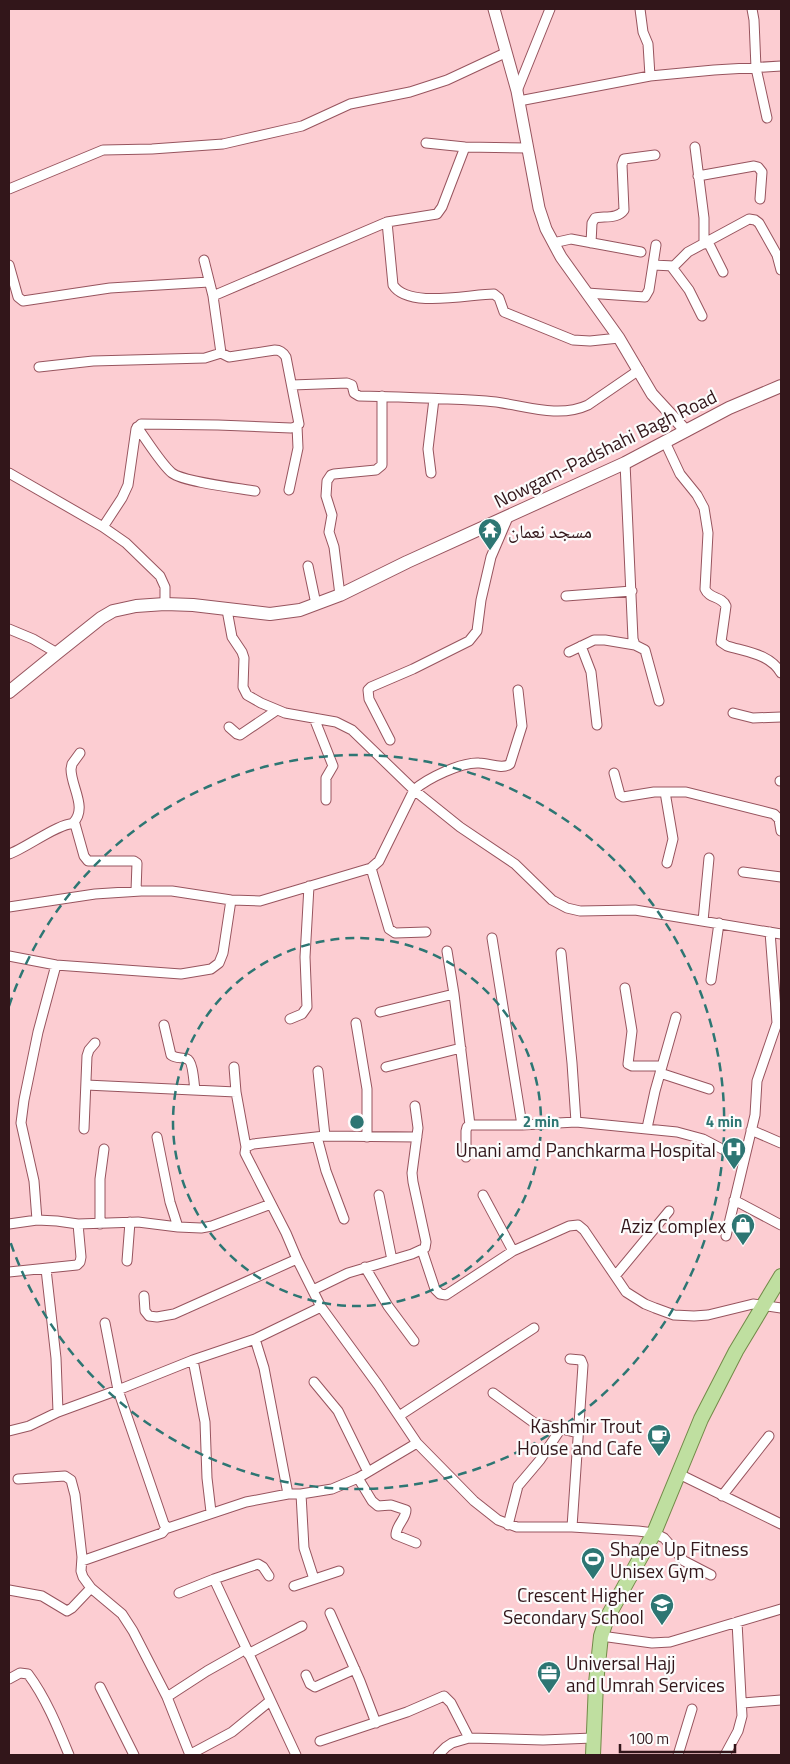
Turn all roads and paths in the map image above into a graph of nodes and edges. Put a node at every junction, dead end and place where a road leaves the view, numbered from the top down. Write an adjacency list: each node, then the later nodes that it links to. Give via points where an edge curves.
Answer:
1 (494, 9): 5 (street)
2 (550, 9): 9 (street)
3 (640, 9): 8 (street, via 643,32 648,42)
4 (752, 9): 7 (street)
5 (505, 53): 9 (street); 17 (street, via 447,80 410,92 350,104 302,126 223,144 103,150)
6 (781, 66): 7 (street)
7 (756, 68): 8 (street); 10 (street)
8 (650, 76): 9 (street)
9 (518, 96): 14 (street)
10 (767, 118)
11 (426, 143): 12 (street)
12 (465, 146): 14 (street); 19 (street, via 437,214)
13 (695, 147): 16 (street)
14 (528, 148): 21 (street, via 542,219)
15 (655, 155): 22 (street, via 624,159 624,210 618,216 595,218)
16 (698, 176): 18 (street, via 758,167 762,172); 20 (street)
17 (9, 189)
18 (760, 199)
19 (387, 222): 33 (street); 35 (street, via 393,285 401,292 424,299 494,294 504,312 563,337 581,341)
20 (706, 243): 28 (street); 29 (street, via 746,219 755,220 777,255); 30 (street)
21 (553, 244): 22 (street, via 571,239); 32 (street)
22 (591, 244): 24 (street)
23 (656, 245): 27 (street)
24 (642, 252)
25 (204, 260): 31 (street)
26 (9, 265): 31 (street, via 18,297 23,301 110,288)
27 (653, 265): 28 (street); 32 (street, via 646,297)
28 (671, 266): 34 (street, via 690,290)
29 (781, 270)
30 (723, 272)
31 (209, 282): 33 (street)
32 (587, 293): 35 (street)
33 (213, 296): 36 (street)
34 (702, 316)
35 (619, 338): 38 (street)
36 (221, 353): 37 (street, via 204,358 93,361); 39 (street, via 229,357 280,350 286,357)
37 (39, 367)
38 (638, 370): 42 (street, via 588,405 572,410); 45 (street, via 658,402)
39 (292, 385): 41 (street, via 347,383 352,385 358,396); 43 (street, via 299,421)
40 (781, 386): 45 (main road, Nowgam-Padshahi Bagh Road)
41 (382, 396): 42 (street); 56 (street, via 380,468 334,474 327,481 326,499 332,515 329,532)
42 (434, 398): 49 (street, via 428,450)
43 (297, 426): 44 (street, via 145,423); 50 (street, via 299,443)
44 (137, 427): 51 (street, via 175,475); 53 (street, via 128,485)
45 (686, 431): 46 (main road, Nowgam-Padshahi Bagh Road)
46 (665, 442): 47 (main road, Nowgam-Padshahi Bagh Road); 66 (street, via 680,474 698,495 704,508 708,539 705,589 708,594 724,601 726,606 721,642 772,661)
47 (625, 463): 52 (main road, Nowgam-Padshahi Bagh Road); 55 (street)
48 (9, 473): 53 (street)
49 (431, 473)
50 (288, 490)
51 (255, 491)
52 (509, 515): 56 (main road, Nowgam-Padshahi Bagh Road); 76 (street, via 491,557 474,637 368,690 369,699)
53 (103, 527): 58 (street, via 135,551 160,576 165,587)
54 (308, 566): 59 (street)
55 (632, 591): 57 (street); 62 (street)
56 (340, 596): 59 (main road, Nowgam-Padshahi Bagh Road)
57 (566, 596)
58 (165, 604): 60 (main road, Nowgam-Padshahi Bagh Road); 64 (main road, Nowgam-Padshahi Bagh Road, via 113,611)
59 (316, 604): 60 (main road, Nowgam-Padshahi Bagh Road, via 270,614)
60 (227, 610): 70 (street, via 232,637 244,658 245,692)
61 (9, 629): 64 (street)
62 (635, 645): 63 (street, via 600,639); 69 (street, via 645,650)
63 (581, 646): 65 (street); 74 (street, via 591,672)
64 (57, 652): 68 (main road, Nowgam-Padshahi Bagh Road)
65 (569, 652)
66 (781, 673)
67 (518, 690): 79 (street, via 522,726 510,764 505,767 480,762 464,765 430,779)
68 (9, 692)
69 (659, 701)
70 (278, 710): 73 (street); 75 (street, via 240,735)
71 (733, 713): 72 (street, via 753,718)
72 (781, 716)
73 (314, 718): 79 (street, via 336,722 352,730); 81 (street, via 333,766 326,778)
74 (597, 725)
75 (229, 727)
76 (390, 740)
77 (80, 753): 82 (street, via 71,769 80,811)
78 (614, 773): 80 (street, via 622,797)
79 (414, 790): 87 (street, via 382,857); 94 (street, via 460,827 515,864 552,900 566,908 580,911 635,910)
80 (665, 792): 83 (street, via 693,793 770,812 777,816); 86 (street, via 672,839)
81 (326, 800)
82 (73, 823): 84 (street); 91 (street, via 88,861 137,862)
83 (781, 831)
84 (9, 854)
85 (709, 858): 94 (street)
86 (667, 863)
87 (371, 868): 90 (street); 96 (street, via 389,928 395,933)
88 (743, 872): 89 (street)
89 (781, 877)
90 (310, 886): 92 (street, via 260,901); 109 (street, via 305,957 307,1007 302,1014)
91 (136, 891): 92 (street, via 172,891); 93 (street)
92 (230, 900): 103 (street, via 223,953 219,963 211,969 181,974)
93 (9, 907)
94 (704, 921): 95 (street)
95 (719, 923): 97 (street); 104 (street)
96 (426, 932)
97 (770, 932): 98 (street); 111 (street)
98 (781, 934)
99 (492, 938): 126 (street)
100 (447, 951): 106 (street)
101 (561, 953): 124 (street)
102 (9, 956): 103 (street)
103 (56, 965): 145 (street, via 38,1032 21,1124 34,1181)
104 (711, 980)
105 (625, 988): 117 (street, via 632,1031 628,1064)
106 (454, 994): 107 (street); 114 (street)
107 (380, 1012)
108 (676, 1017): 117 (street)
109 (290, 1019)
110 (356, 1024): 132 (street, via 367,1089)
111 (779, 1024): 129 (street, via 756,1081 756,1110)
112 (164, 1025): 121 (street, via 171,1055 190,1061)
113 (95, 1043): 119 (street, via 88,1052)
114 (461, 1048): 116 (street); 125 (street)
115 (234, 1067): 122 (street)
116 (386, 1067)
117 (661, 1070): 120 (street); 127 (street)
118 (318, 1071): 130 (street)
119 (86, 1085): 121 (street); 128 (street)
120 (709, 1089)
121 (196, 1090): 122 (street)
122 (236, 1092): 135 (street)
123 (415, 1106): 133 (street)
124 (576, 1122): 126 (street); 127 (street)
125 (470, 1125): 126 (street); 137 (street, via 466,1131)
126 (522, 1125)
127 (648, 1128): 138 (street, via 696,1136)
128 (84, 1129)
129 (751, 1130): 134 (street); 138 (street)
130 (321, 1136): 132 (street); 135 (street); 144 (street, via 326,1171)
131 (157, 1137): 151 (street)
132 (367, 1137): 133 (street)
133 (417, 1137): 153 (street, via 412,1182 426,1242)
134 (781, 1143)
135 (246, 1147): 142 (street)
136 (104, 1149): 149 (street)
137 (466, 1157)
138 (743, 1160): 141 (street)
139 (379, 1195): 156 (street)
140 (483, 1195): 154 (street)
141 (734, 1200): 150 (street); 152 (street)
142 (271, 1204): 151 (street, via 212,1226); 155 (street)
143 (669, 1210): 161 (street)
144 (344, 1219)
145 (37, 1220): 147 (street); 148 (street)
146 (130, 1222): 149 (street); 151 (street); 157 (street)
147 (9, 1224)
148 (78, 1224): 149 (street); 159 (street, via 80,1262 75,1266)
149 (100, 1224)
150 (781, 1225)
151 (178, 1227)
152 (726, 1236)
153 (422, 1250): 154 (street, via 435,1289 442,1295); 156 (street)
154 (513, 1251): 161 (street, via 578,1225)
155 (297, 1260): 163 (street); 164 (street, via 174,1314 149,1316 145,1311)
156 (392, 1260): 158 (street)
157 (127, 1262)
158 (365, 1267): 163 (street); 171 (street)
159 (46, 1269): 160 (street); 177 (street, via 56,1358)
160 (9, 1272)
161 (616, 1275): 165 (street, via 632,1296 674,1315 708,1315)
162 (781, 1276): 165 (main road)
163 (313, 1290): 166 (street)
164 (144, 1296)
165 (764, 1305): 167 (street); 185 (main road, via 700,1419)
166 (321, 1307): 170 (street); 178 (street)
167 (781, 1308)
168 (105, 1322): 175 (street)
169 (534, 1328): 178 (street)
170 (255, 1339): 173 (street); 188 (street, via 264,1368)
171 (414, 1341)
172 (570, 1359): 181 (street, via 583,1362)
173 (193, 1360): 175 (street); 191 (street, via 205,1422)
174 (314, 1382): 184 (street, via 338,1411)
175 (118, 1390): 177 (street); 194 (street)
176 (493, 1393): 179 (street, via 533,1422)
177 (58, 1412): 180 (street, via 30,1426)
178 (399, 1416): 183 (street)
179 (560, 1430): 181 (street); 193 (street, via 518,1486)
180 (9, 1431)
181 (578, 1433): 195 (street)
182 (769, 1436): 190 (street)
183 (417, 1443): 184 (street); 193 (street, via 474,1501)
184 (368, 1472): 187 (street)
185 (677, 1473): 190 (street); 196 (main road)
186 (18, 1478): 198 (street, via 69,1478 75,1495)
187 (358, 1478): 189 (street, via 332,1489); 197 (street, via 378,1506 392,1505 406,1510 396,1535)
188 (288, 1494): 189 (street); 191 (street)
189 (301, 1494): 203 (street, via 304,1548)
190 (722, 1496): 192 (street)
191 (211, 1512): 194 (street)
192 (781, 1524)
193 (508, 1525): 195 (street)
194 (167, 1527): 198 (street, via 162,1532)
195 (572, 1527): 196 (street)
196 (654, 1533): 200 (street, via 664,1538 684,1561); 212 (main road, via 607,1618)
197 (416, 1543)
198 (82, 1561): 205 (street, via 83,1577)
199 (339, 1572): 203 (street)
200 (710, 1575)
201 (269, 1576): 202 (street, via 258,1564)
202 (214, 1579): 207 (street); 213 (street)
203 (314, 1579): 204 (street)
204 (294, 1586)
205 (91, 1588): 206 (street, via 67,1611 42,1596); 218 (street, via 122,1614)
206 (9, 1590)
207 (180, 1593)
208 (781, 1609): 210 (street)
209 (330, 1613): 214 (street)
210 (737, 1622): 212 (street, via 670,1642); 221 (street)
211 (302, 1626): 213 (street)
212 (601, 1636): 225 (main road)
213 (247, 1652): 218 (street); 219 (street)
214 (355, 1669): 215 (street, via 314,1687); 223 (street)
215 (306, 1675)
216 (9, 1679): 227 (street, via 20,1673 28,1674)
217 (100, 1687): 228 (street)
218 (167, 1697): 229 (street)
219 (270, 1700): 229 (street, via 232,1732); 230 (street)
220 (781, 1700): 221 (street)
221 (743, 1703): 234 (street, via 741,1724)
222 (692, 1710): 233 (street)
223 (376, 1723): 224 (street, via 444,1696); 226 (street)
224 (469, 1738): 225 (street); 231 (street, via 452,1743)
225 (593, 1738): 232 (main road)
226 (320, 1741)
227 (69, 1755)
228 (134, 1755)
229 (190, 1755)
230 (296, 1755)
231 (438, 1755)
232 (593, 1755)
233 (678, 1755)
234 (725, 1755)

